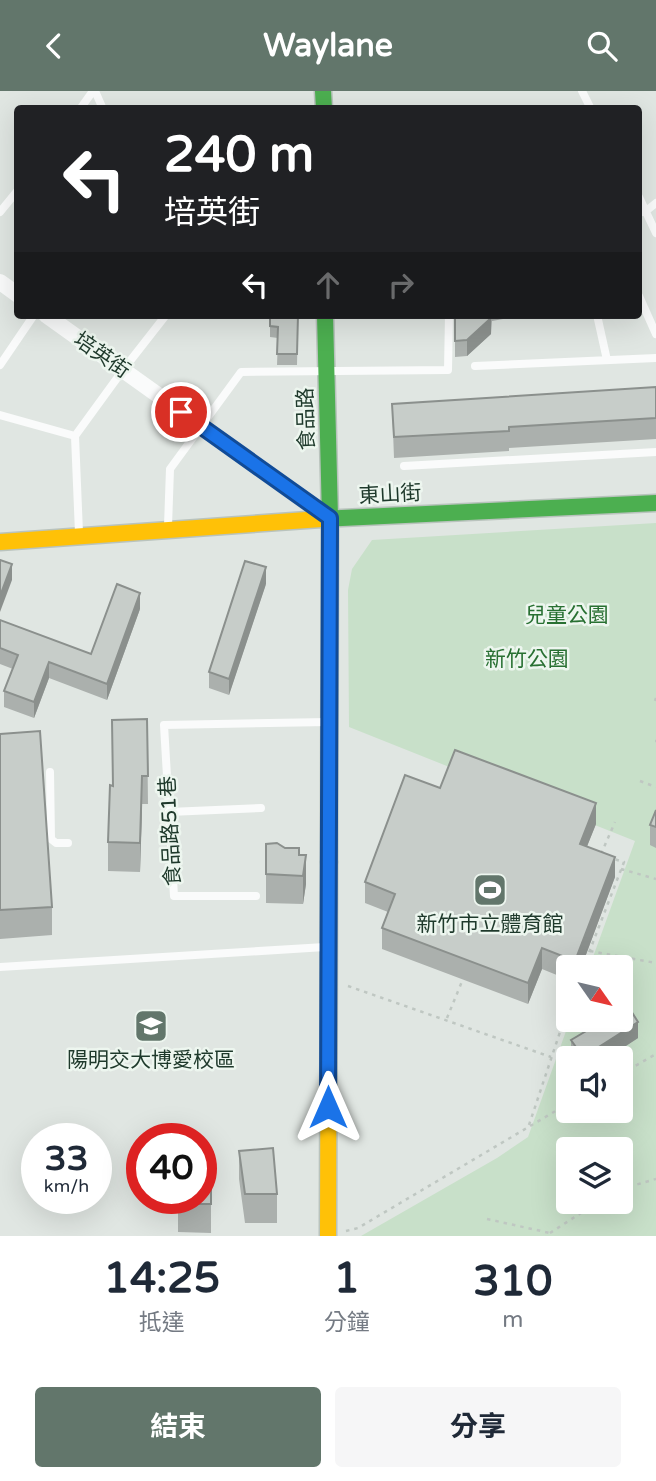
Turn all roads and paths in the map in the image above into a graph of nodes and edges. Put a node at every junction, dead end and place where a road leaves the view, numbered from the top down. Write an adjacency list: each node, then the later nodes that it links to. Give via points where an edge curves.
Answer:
1 (94, 91): 2 (lane)
2 (83, 105)
3 (14, 195): 5 (lane)
4 (656, 203): 6 (lane)
5 (0, 212)
6 (643, 212): 7 (lane)
7 (656, 233)
8 (642, 303): 15 (lane)
9 (31, 319): 18 (lane)
10 (52, 319): 20 (street, 培英街)
11 (163, 319): 20 (lane)
12 (325, 319): 21 (street, 食品路)
13 (449, 319): 21 (lane, via 448,370)
14 (598, 319): 17 (lane)
15 (656, 334)
16 (656, 358): 17 (lane)
17 (607, 361): 19 (lane)
18 (0, 365)
19 (475, 366)
20 (123, 370): 23 (street, 培英街); 24 (lane)
21 (325, 370): 23 (lane, via 241,372); 28 (street, 食品路)
22 (0, 415): 24 (lane)
23 (201, 426): 28 (street, 培英街); 29 (lane, via 170,469)
24 (75, 436): 30 (lane)
25 (656, 452): 26 (lane)
26 (404, 466)
27 (656, 503): 28 (street, 東山街)
28 (330, 518): 29 (street, 東山街); 32 (street, 食品路)
29 (168, 529): 30 (street, 東山街)
30 (79, 536): 31 (street, 東山街)
31 (0, 542)
32 (328, 722): 37 (lane, 食品路51巷, via 164,725); 45 (street, 食品路)
33 (50, 772): 39 (lane, via 51,839)
34 (640, 781): 35 (path)
35 (656, 787)
36 (261, 808): 37 (lane)
37 (169, 812): 44 (lane, 食品路51巷, via 174,896)
38 (615, 822): 40 (path)
39 (68, 843)
40 (601, 854)
41 (612, 858): 42 (path, via 624,862)
42 (621, 869): 43 (path); 46 (path)
43 (656, 879)
44 (256, 896)
45 (328, 947): 49 (lane); 50 (street, 食品路)
46 (589, 951): 47 (path); 48 (path)
47 (588, 955)
48 (656, 963)
49 (0, 967)
50 (328, 979): 52 (path); 65 (street, 食品路)
51 (463, 979): 52 (path)
52 (446, 1019): 55 (path)
53 (559, 1033): 55 (path)
54 (656, 1054): 56 (path)
55 (551, 1057): 58 (path)
56 (633, 1067)
57 (556, 1110): 58 (path)
58 (529, 1126): 63 (path)
59 (656, 1179): 60 (path)
60 (633, 1186)
61 (581, 1214): 64 (path)
62 (487, 1219): 64 (path)
63 (346, 1231)
64 (550, 1235)
65 (328, 1236)

